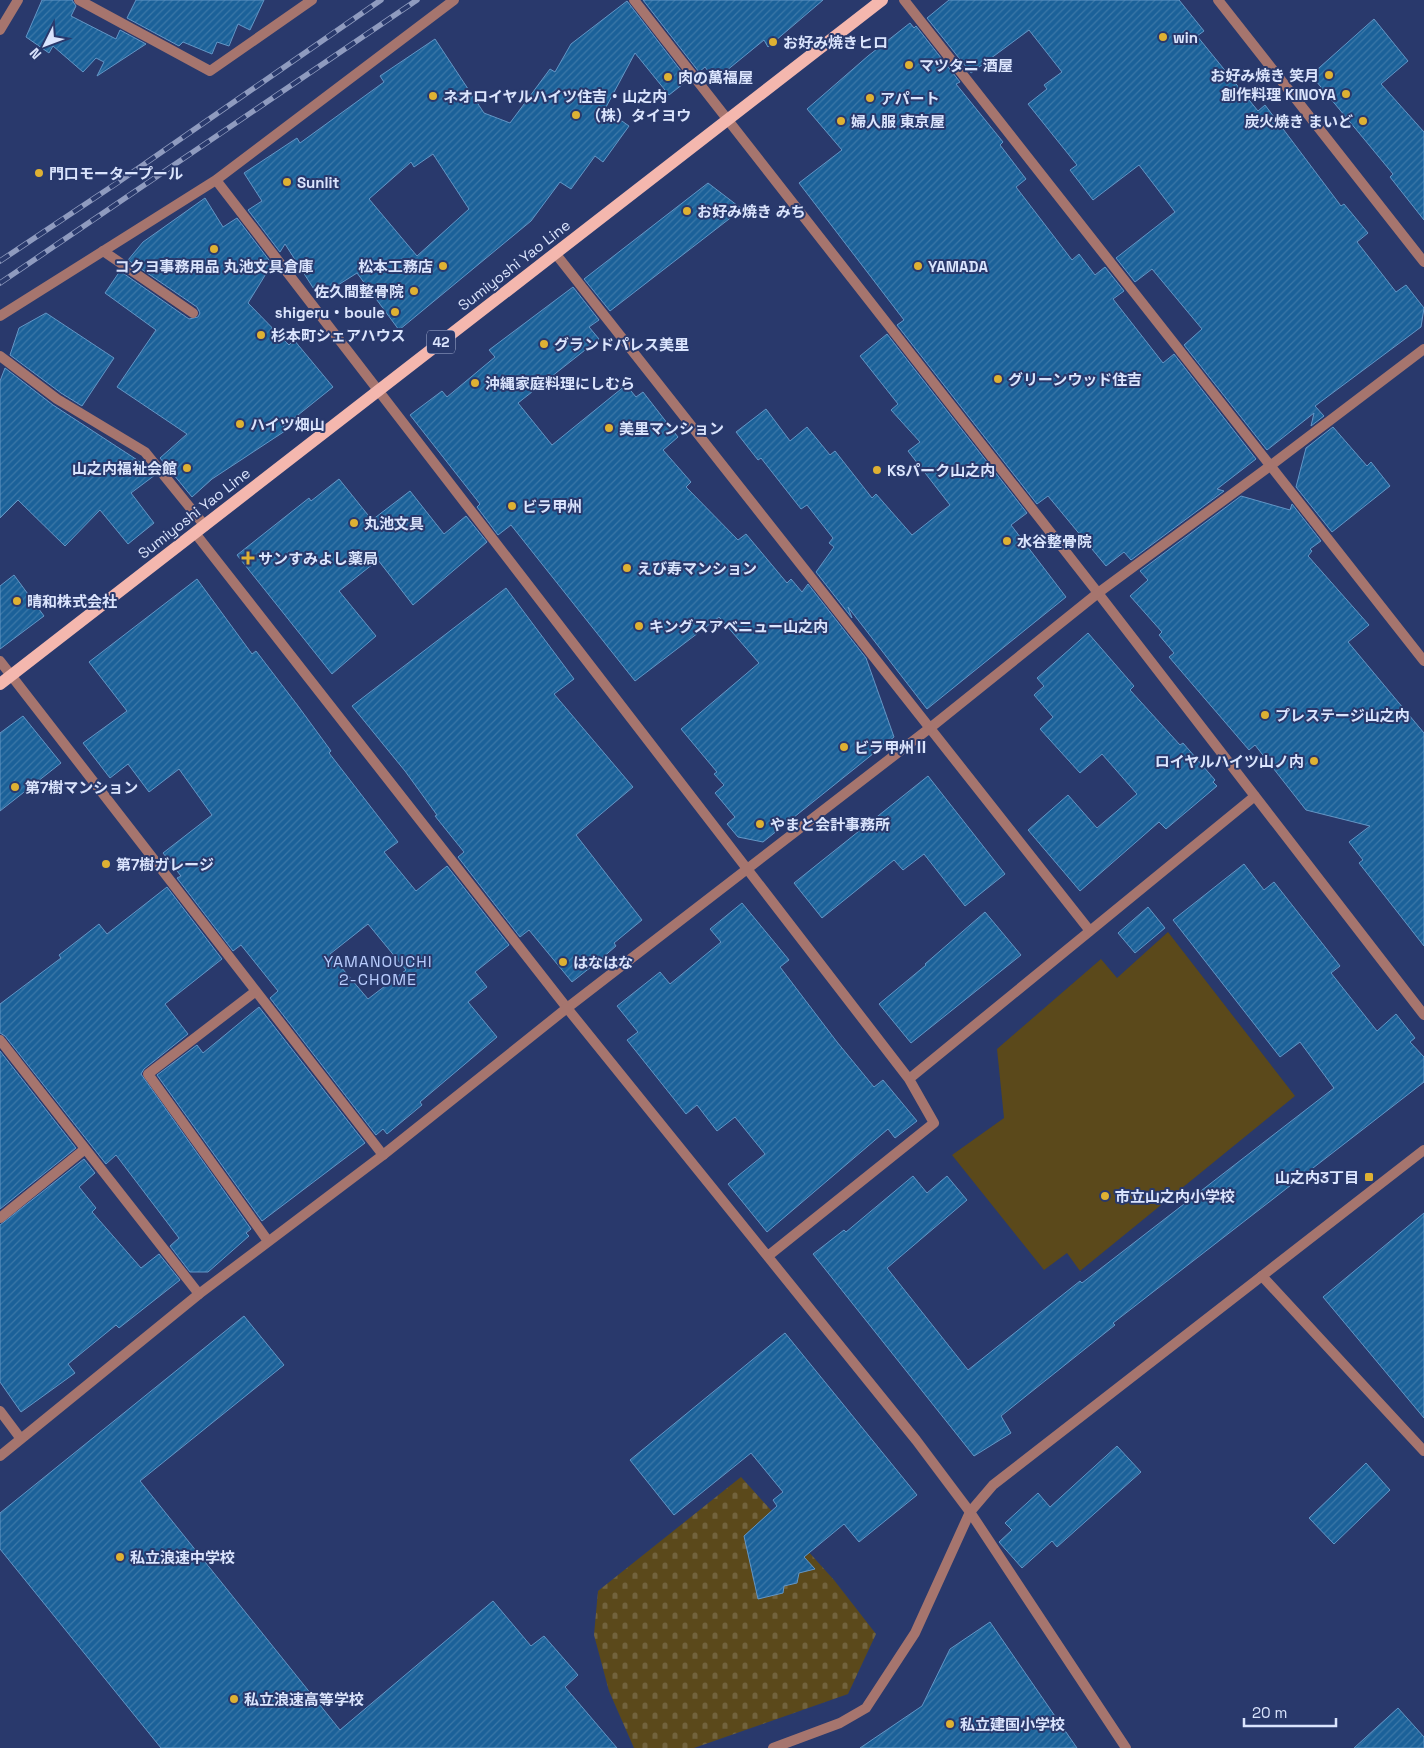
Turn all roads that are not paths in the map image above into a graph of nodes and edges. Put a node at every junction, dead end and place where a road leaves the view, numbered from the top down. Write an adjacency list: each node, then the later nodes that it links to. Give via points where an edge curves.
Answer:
1 (18, 0): 9 (street)
2 (79, 0): 3 (street, via 210,71)
3 (312, 0)
4 (454, 0): 11 (street)
5 (634, 0): 10 (street)
6 (882, 0): 10 (main road, Sumiyoshi Yao Line / 42)
7 (904, 0): 20 (street)
8 (1218, 0): 14 (street)
9 (0, 30)
10 (728, 119): 13 (main road, Sumiyoshi Yao Line / 42); 22 (street)
11 (216, 180): 12 (street); 19 (street)
12 (103, 251): 15 (street); 16 (street)
13 (555, 253): 19 (main road, Sumiyoshi Yao Line / 42); 27 (street)
14 (1424, 262)
15 (193, 313)
16 (0, 316)
17 (1424, 349): 20 (street)
18 (0, 356): 21 (street, via 57,399 145,452)
19 (378, 392): 21 (main road, Sumiyoshi Yao Line / 42); 29 (street)
20 (1270, 466): 22 (street); 23 (street)
21 (200, 529): 25 (main road, Sumiyoshi Yao Line / 42); 32 (street)
22 (1098, 593): 27 (street); 28 (street)
23 (1424, 660)
24 (0, 661): 25 (street)
25 (11, 676): 26 (main road, Sumiyoshi Yao Line / 42); 31 (street)
26 (0, 684)
27 (929, 728): 29 (street); 30 (street)
28 (1255, 796): 30 (street); 33 (street)
29 (747, 871): 32 (street); 35 (street)
30 (1090, 931): 35 (street)
31 (256, 991): 38 (street); 40 (street, via 148,1074)
32 (567, 1008): 38 (street); 41 (street)
33 (1424, 1016)
34 (0, 1040): 36 (street)
35 (909, 1079): 41 (street, via 934,1123)
36 (85, 1149): 39 (street); 43 (street)
37 (1424, 1150): 42 (street)
38 (383, 1155): 40 (street)
39 (0, 1218)
40 (268, 1241): 43 (street)
41 (768, 1256): 48 (street)
42 (1262, 1276): 46 (street); 48 (street, via 992,1484)
43 (199, 1294): 45 (street)
44 (0, 1411): 45 (street)
45 (21, 1439): 47 (street)
46 (1424, 1451)
47 (0, 1456)
48 (970, 1512): 49 (street, via 915,1633 866,1708 840,1723); 50 (street)
49 (773, 1748)
50 (1126, 1748)

